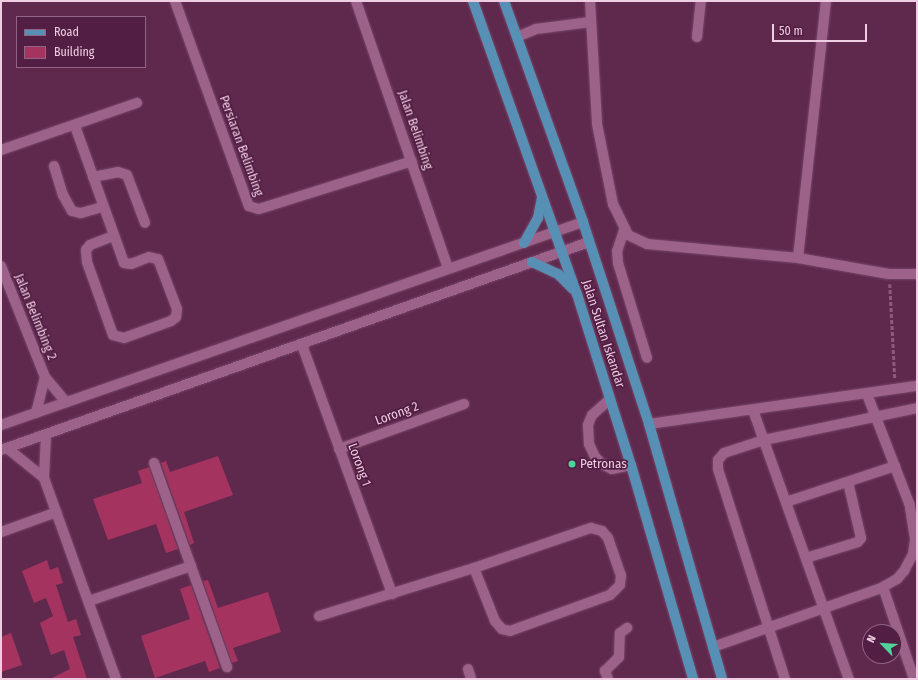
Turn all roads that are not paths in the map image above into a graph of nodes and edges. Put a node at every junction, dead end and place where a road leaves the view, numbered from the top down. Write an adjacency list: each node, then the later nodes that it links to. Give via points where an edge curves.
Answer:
1 (175, 1): 14 (street, Persiaran Belimbing, via 249,206 259,209)
2 (356, 1): 14 (street, Jalan Belimbing)
3 (473, 1): 17 (main road, Jalan Sultan Iskandar)
4 (504, 1): 9 (main road, Jalan Sultan Iskandar)
5 (590, 1): 8 (street)
6 (701, 1): 10 (street)
7 (826, 1): 27 (street)
8 (591, 22): 9 (street, via 536,29); 21 (street, via 597,124 613,204)
9 (517, 37): 19 (main road, Jalan Sultan Iskandar)
10 (697, 37)
11 (137, 103): 12 (street)
12 (75, 126): 13 (street); 16 (street)
13 (1, 150)
14 (412, 161): 30 (street, Jalan Belimbing)
15 (54, 166): 18 (street, via 63,195 72,211 81,214)
16 (93, 177): 18 (street); 20 (street, via 118,172 127,175)
17 (542, 192): 22 (main road, Jalan Sultan Iskandar); 24 (main road, via 538,218)
18 (102, 207): 23 (street)
19 (583, 222): 22 (street); 25 (main road, Jalan Sultan Iskandar)
20 (145, 223)
21 (624, 230): 27 (street, via 628,235 647,244); 34 (street, via 618,244 618,263)
22 (556, 231): 24 (street); 26 (main road, Jalan Sultan Iskandar)
23 (114, 236): 23 (street, via 90,244 86,250 87,262 114,335 124,338 171,321 176,317 177,310 158,259 149,257 131,264 124,263)
24 (524, 242): 30 (street)
25 (589, 242): 26 (street); 45 (main road, Jalan Sultan Iskandar)
26 (562, 251): 28 (street); 32 (main road, Jalan Sultan Iskandar)
27 (798, 258): 31 (street, via 889,274)
28 (532, 262): 32 (main road, via 558,274); 33 (street)
29 (1, 266): 35 (street, Jalan Belimbing 2)
30 (448, 268): 39 (street)
31 (917, 274)
32 (577, 294): 38 (main road, Jalan Sultan Iskandar)
33 (302, 345): 47 (street); 50 (street, Lorong 1)
34 (647, 358)
35 (45, 377): 39 (street, Jalan Belimbing 2); 43 (street, Jalan Belimbing 2)
36 (917, 386): 37 (street)
37 (867, 394): 42 (street); 44 (street)
38 (610, 399): 52 (main road, Jalan Sultan Iskandar); 52 (street, via 592,415 588,425 589,444 595,457 612,469)
39 (66, 402): 43 (street)
40 (464, 404): 50 (street, Lorong 2)
41 (917, 408): 44 (street)
42 (753, 410): 45 (street); 48 (street)
43 (36, 413): 46 (street)
44 (875, 416): 48 (street); 53 (street)
45 (649, 424): 71 (main road, Jalan Sultan Iskandar)
46 (1, 425)
47 (46, 434): 49 (street); 54 (street)
48 (764, 440): 57 (street); 69 (street, via 724,453 718,460 718,469)
49 (4, 449): 54 (street)
50 (339, 449): 65 (street, Lorong 1)
51 (154, 463): 62 (street)
52 (631, 465): 77 (main road, Jalan Sultan Iskandar)
53 (895, 466): 55 (street); 56 (street)
54 (44, 478): 58 (street)
55 (848, 482): 57 (street); 61 (street, via 861,538 858,542)
56 (913, 501): 60 (street)
57 (786, 502): 61 (street)
58 (57, 512): 59 (street); 66 (street)
59 (1, 532)
60 (916, 554): 64 (street, via 897,579)
61 (806, 558): 67 (street)
62 (191, 566): 66 (street); 72 (street)
63 (474, 568): 63 (street, via 591,528 602,531 608,538 621,575 620,586 610,595 510,631 502,629 495,621); 65 (street)
64 (883, 587): 67 (street); 81 (street)
65 (392, 594): 68 (street)
66 (89, 601): 74 (street)
67 (824, 607): 69 (street); 80 (street)
68 (319, 616)
69 (770, 627): 71 (street); 79 (street)
70 (627, 628): 76 (street, via 620,633 619,657 605,671)
71 (713, 647): 78 (main road, Jalan Sultan Iskandar)
72 (227, 667)
73 (468, 669): 75 (street)
74 (116, 679)
75 (471, 679)
76 (608, 679)
77 (693, 679)
78 (722, 679)
79 (785, 679)
80 (849, 679)
81 (914, 679)

